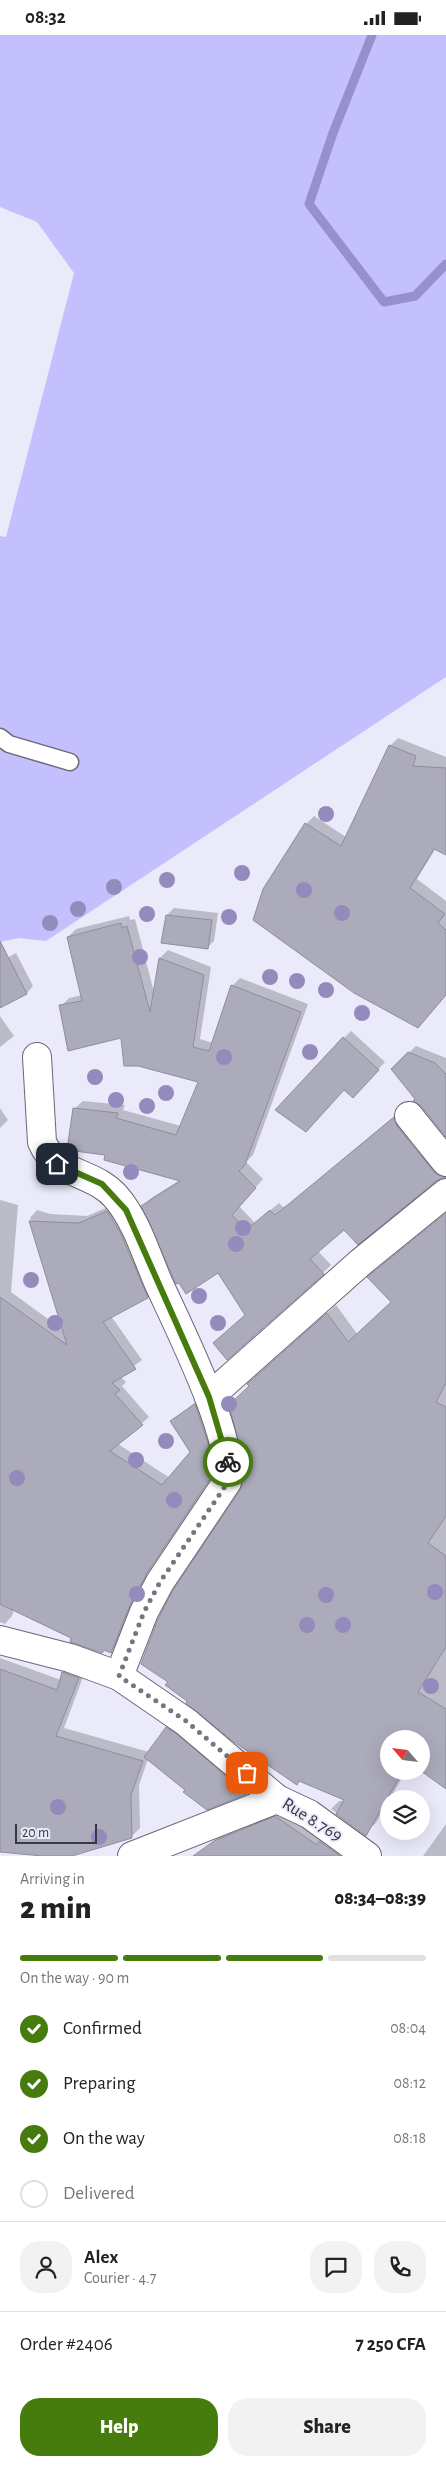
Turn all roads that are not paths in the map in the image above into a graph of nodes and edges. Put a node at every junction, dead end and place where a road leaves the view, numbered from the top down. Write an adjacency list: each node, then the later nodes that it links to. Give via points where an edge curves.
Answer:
1 (0, 737): 2 (lane, via 10,744)
2 (70, 762)
3 (37, 1057): 7 (street, via 42,1142 47,1154 57,1164 102,1184 126,1210)
4 (409, 1116): 5 (street)
5 (446, 1162)
6 (446, 1193): 7 (street, via 361,1262)
7 (209, 1397): 9 (street, via 228,1463 228,1482 160,1582 144,1612)
8 (0, 1639): 9 (street, Rue 8.769, via 70,1658)
9 (119, 1676): 10 (street, Rue 8.769, via 186,1721)
10 (277, 1799): 11 (street); 12 (street, Rue 8.769, via 308,1814)
11 (132, 1856)
12 (367, 1856)

